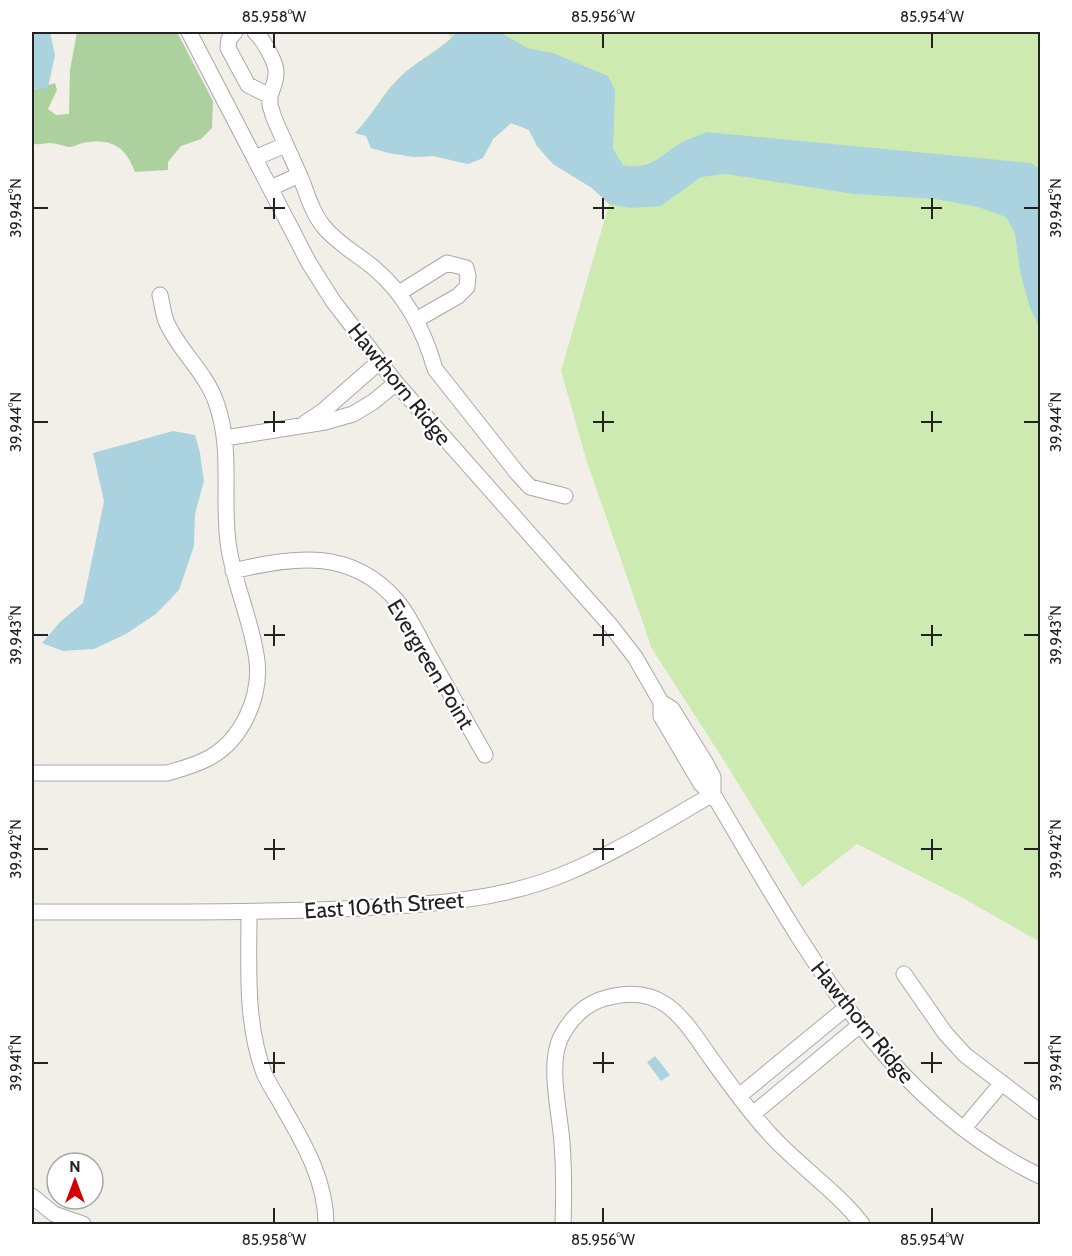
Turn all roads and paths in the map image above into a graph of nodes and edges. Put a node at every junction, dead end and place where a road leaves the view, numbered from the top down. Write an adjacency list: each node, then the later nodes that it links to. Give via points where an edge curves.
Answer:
1 (189, 32): 6 (street, Hawthorn Ridge)
2 (235, 32): 4 (street, via 228,48 248,85)
3 (255, 32): 4 (street, via 276,67)
4 (270, 96): 5 (street)
5 (285, 145): 6 (street); 7 (street)
6 (255, 158): 8 (street, Hawthorn Ridge)
7 (299, 175): 8 (street); 9 (street, via 325,229)
8 (271, 188): 12 (street, Hawthorn Ridge, via 309,263)
9 (399, 293): 11 (street); 11 (street, via 447,263 466,268 467,287)
10 (160, 295): 15 (street, via 166,321 209,386)
11 (416, 320): 16 (street, via 435,369 518,474 530,488)
12 (379, 362): 13 (street, Hawthorn Ridge); 14 (street)
13 (396, 382): 14 (street, via 353,414); 20 (street, Hawthorn Ridge, via 635,657 662,702 661,716 701,784)
14 (300, 426): 15 (street)
15 (225, 438): 17 (street, via 227,532)
16 (565, 496)
17 (233, 571): 18 (street, Evergreen Point, via 313,559 358,570 379,582 404,611); 19 (street, via 257,671 256,690 246,719 227,743 212,757 167,773)
18 (485, 755)
19 (32, 773)
20 (713, 794): 22 (street, East 106th Street, via 589,863 513,890 437,903); 24 (street, Hawthorn Ridge, via 807,952)
21 (32, 912): 22 (street, East 106th Street)
22 (249, 913): 34 (street, via 249,994 254,1042 266,1076 314,1166)
23 (904, 974): 26 (street, via 945,1033 965,1055)
24 (846, 1008): 25 (street, Hawthorn Ridge); 27 (street)
25 (860, 1025): 29 (street); 30 (street, Hawthorn Ridge, via 906,1077)
26 (1001, 1083): 28 (street); 30 (street)
27 (739, 1096): 29 (street); 35 (street, via 692,1029 666,1004 651,997 626,994 601,999 583,1009 568,1025 556,1054)
28 (1041, 1112)
29 (753, 1114): 36 (street)
30 (964, 1128): 31 (street, Hawthorn Ridge)
31 (1041, 1176)
32 (32, 1196): 33 (street, via 54,1214)
33 (83, 1224)
34 (326, 1224)
35 (563, 1224)
36 (862, 1224)

